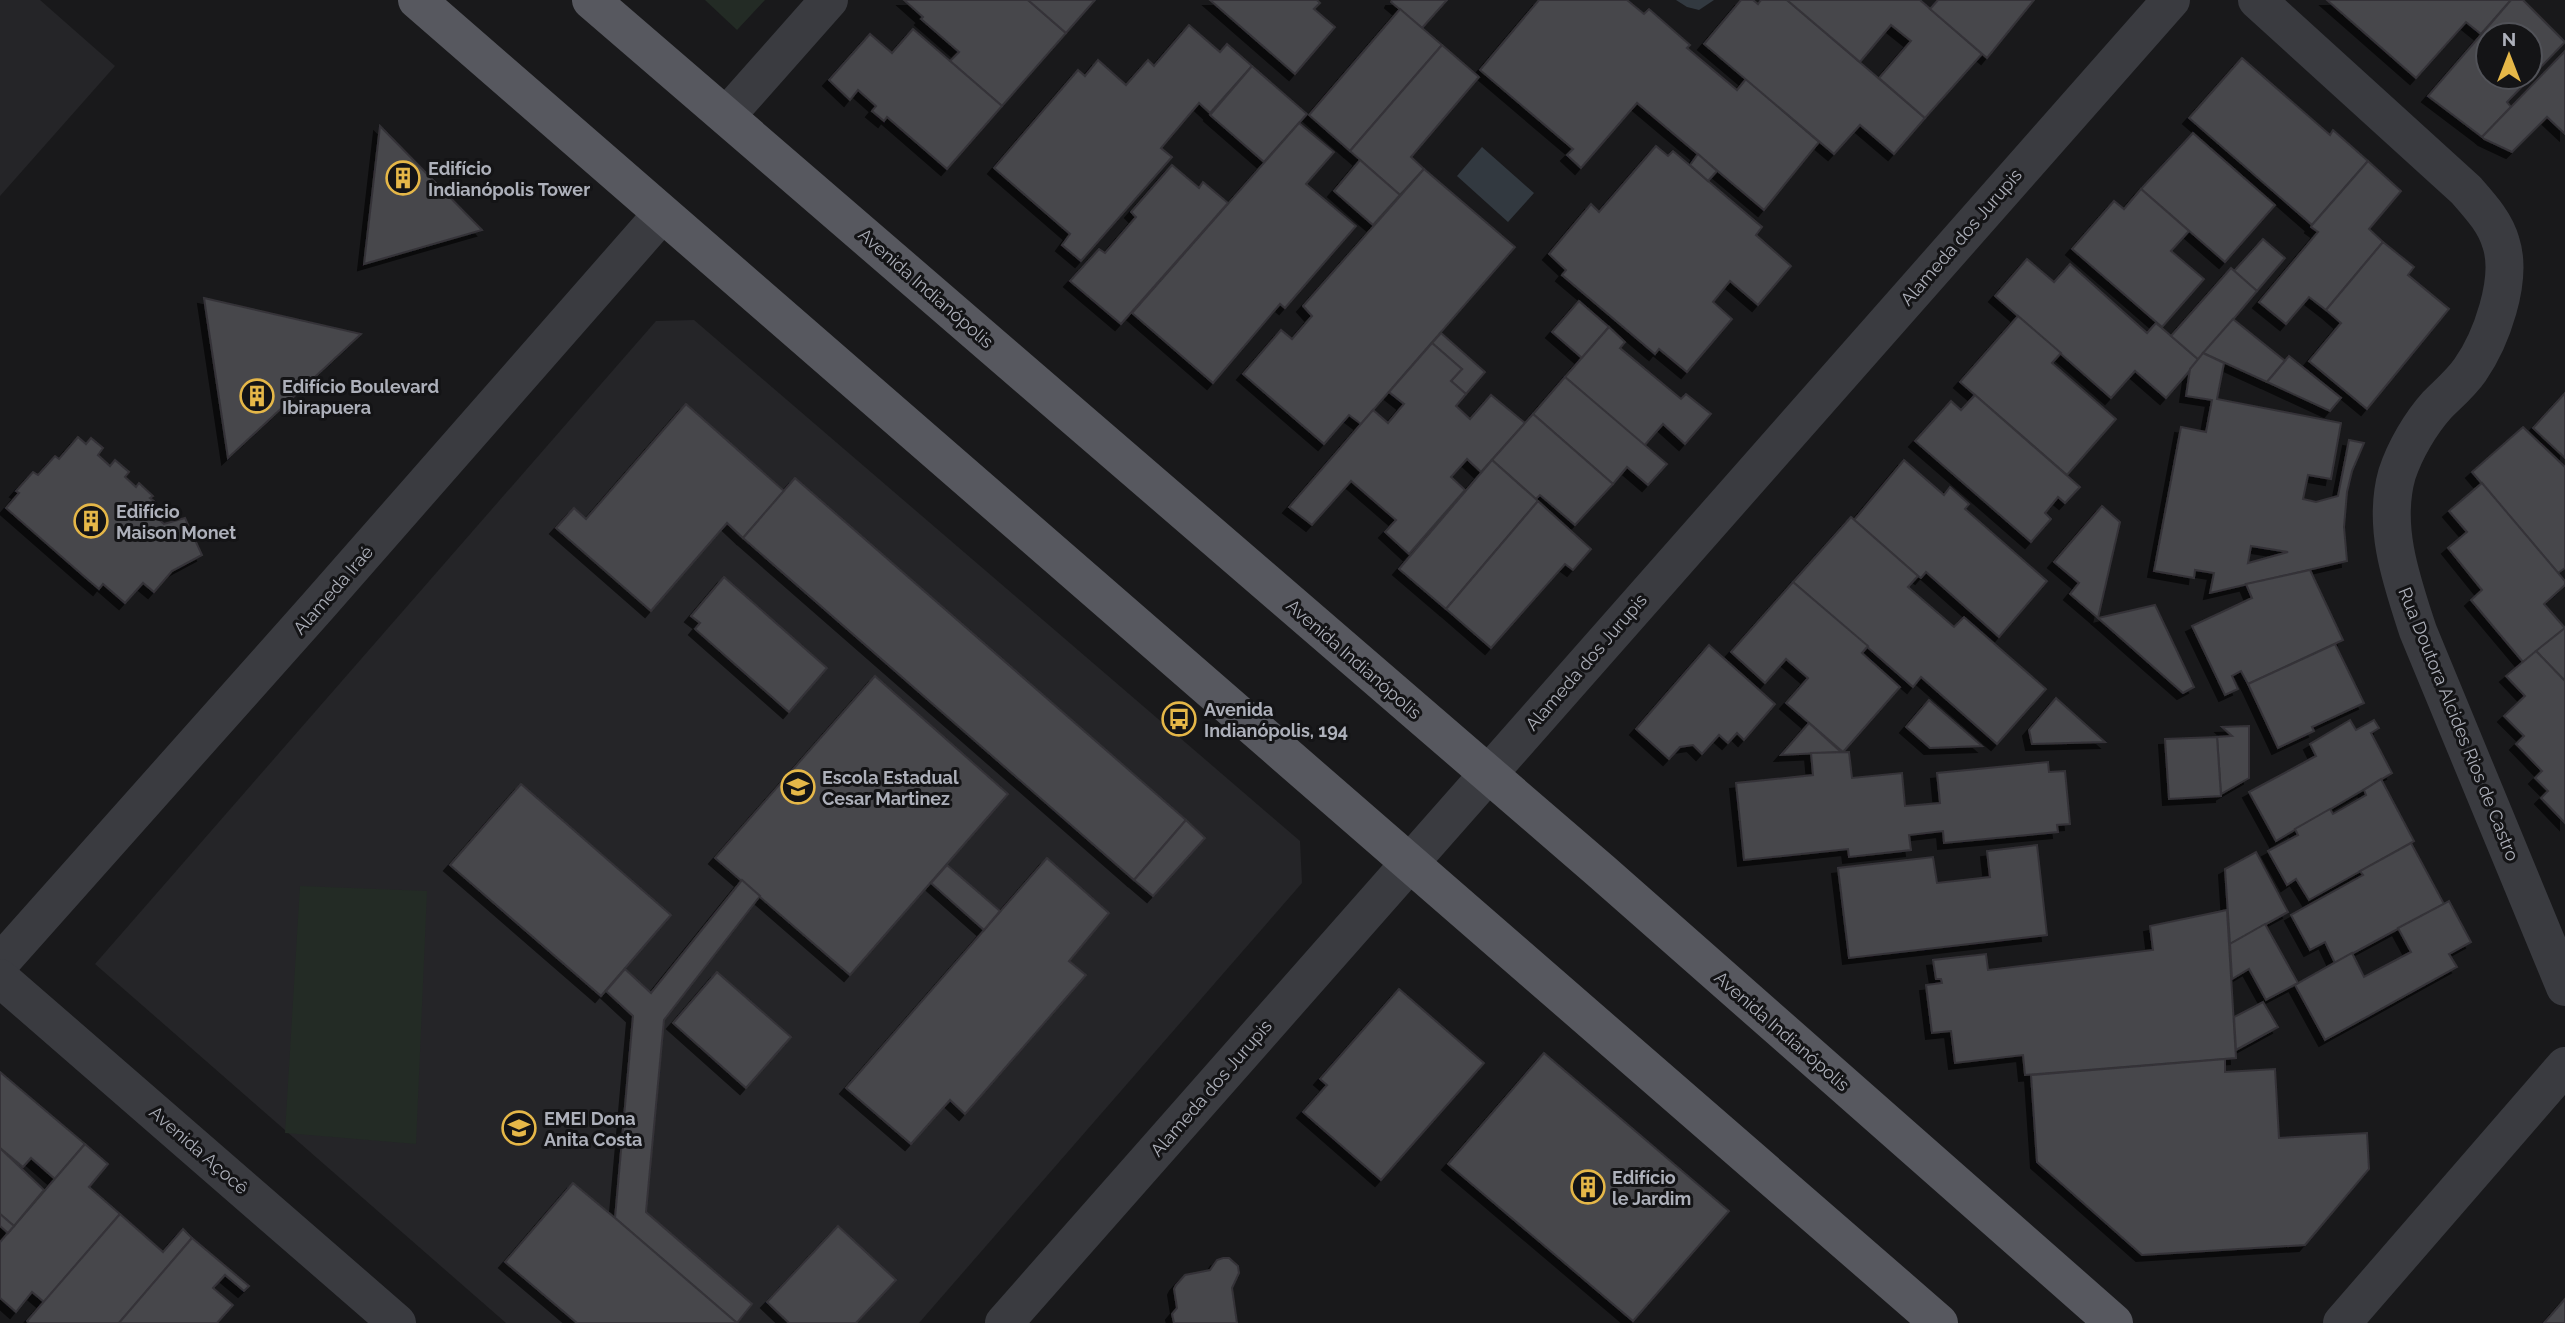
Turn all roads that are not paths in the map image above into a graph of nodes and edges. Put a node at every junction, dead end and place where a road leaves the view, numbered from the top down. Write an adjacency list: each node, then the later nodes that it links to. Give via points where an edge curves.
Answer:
1 (417, 0): 7 (main road)
2 (829, 0): 6 (street)
3 (2257, 0): 12 (street, Rua Doutora Alcides Rios de Castro, via 2466,190 2489,217 2502,244 2505,265 2493,326 2470,371 2434,408 2404,454 2392,515 2398,572 2418,631)
4 (2170, 1): 8 (street, Alameda dos Jurupis)
5 (611, 6): 6 (main road, Avenida Indianópolis)
6 (727, 115): 8 (main road, Avenida Indianópolis)
7 (662, 214): 9 (main road); 10 (street, Alameda Iraé)
8 (1488, 775): 9 (street, Alameda dos Jurupis); 17 (main road, Avenida Indianópolis)
9 (1409, 864): 15 (street, Alameda dos Jurupis); 16 (main road)
10 (0, 963)
11 (0, 978): 14 (street, Avenida Açocê)
12 (2565, 987)
13 (2565, 1066): 18 (street)
14 (397, 1323)
15 (1004, 1323)
16 (1939, 1323)
17 (2114, 1323)
18 (2342, 1323)

